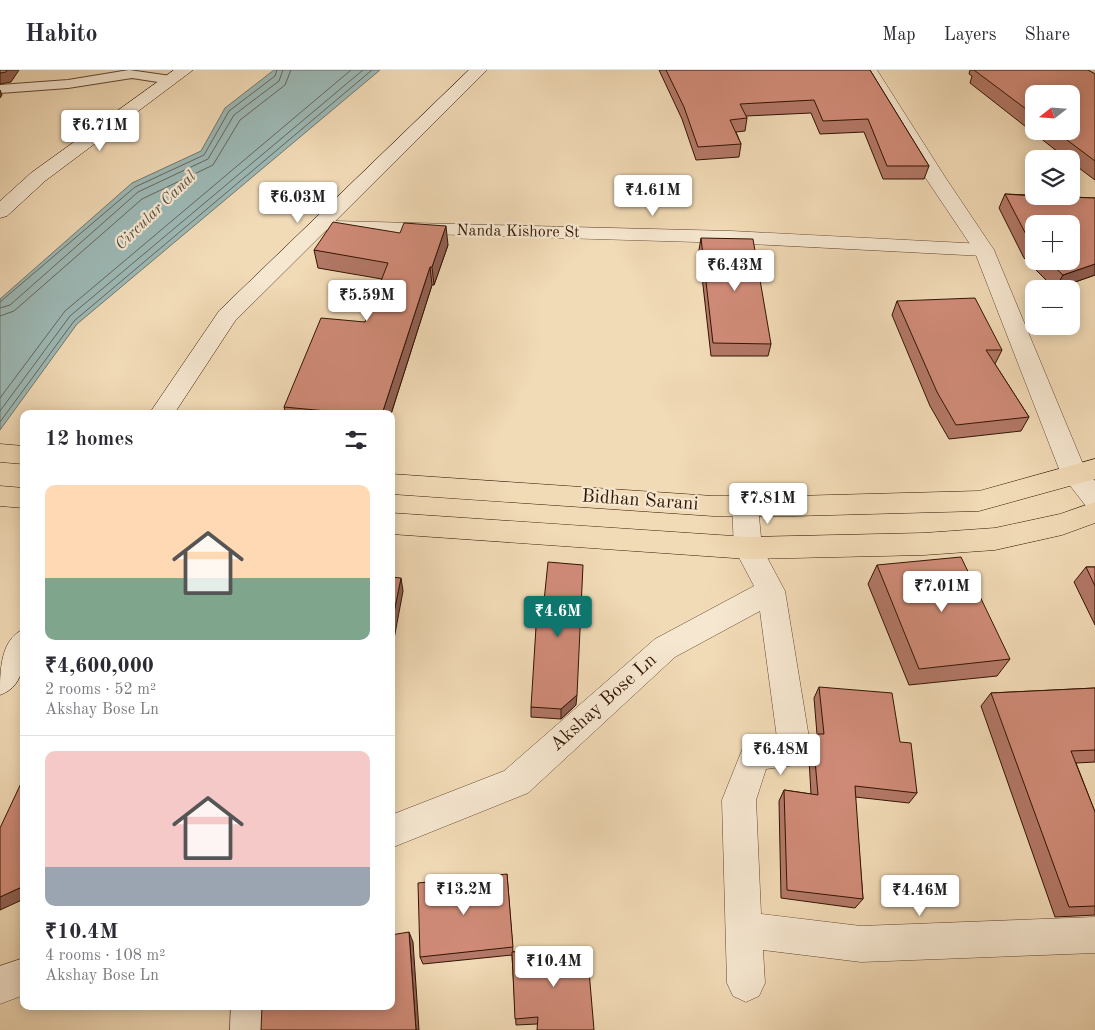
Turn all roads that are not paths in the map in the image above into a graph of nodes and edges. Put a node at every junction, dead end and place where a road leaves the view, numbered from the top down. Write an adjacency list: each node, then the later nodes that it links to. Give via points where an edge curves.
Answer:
1 (479, 70): 6 (street)
2 (870, 70): 7 (street)
3 (178, 75): 4 (lane, via 132,74 68,84); 5 (street, via 38,177)
4 (0, 89)
5 (0, 212)
6 (321, 227): 7 (street, Nanda Kishore St, via 732,237); 8 (street, via 228,316)
7 (984, 250): 11 (street)
8 (164, 410)
9 (0, 453): 10 (main road)
10 (20, 455)
11 (1085, 472): 15 (street); 16 (main road, Bidhan Sarani, via 979,501)
12 (395, 484): 16 (main road, Bidhan Sarani)
13 (0, 496): 14 (main road)
14 (20, 498)
15 (1095, 499)
16 (745, 506): 19 (street)
17 (1095, 512): 19 (main road, Bidhan Sarani, via 1062,524 995,538 924,544)
18 (395, 523): 19 (main road, Bidhan Sarani)
19 (748, 548): 20 (street)
20 (771, 591): 23 (street, Akshay Bose Ln, via 665,648 516,782); 24 (street, via 795,750 755,756 739,800)
21 (20, 649): 22 (street)
22 (0, 682)
23 (395, 830)
24 (744, 930): 25 (street, via 861,944); 27 (street)
25 (1095, 935)
26 (20, 978): 28 (street)
27 (746, 984)
28 (0, 985)
29 (250, 1010): 30 (street)
30 (249, 1030)

